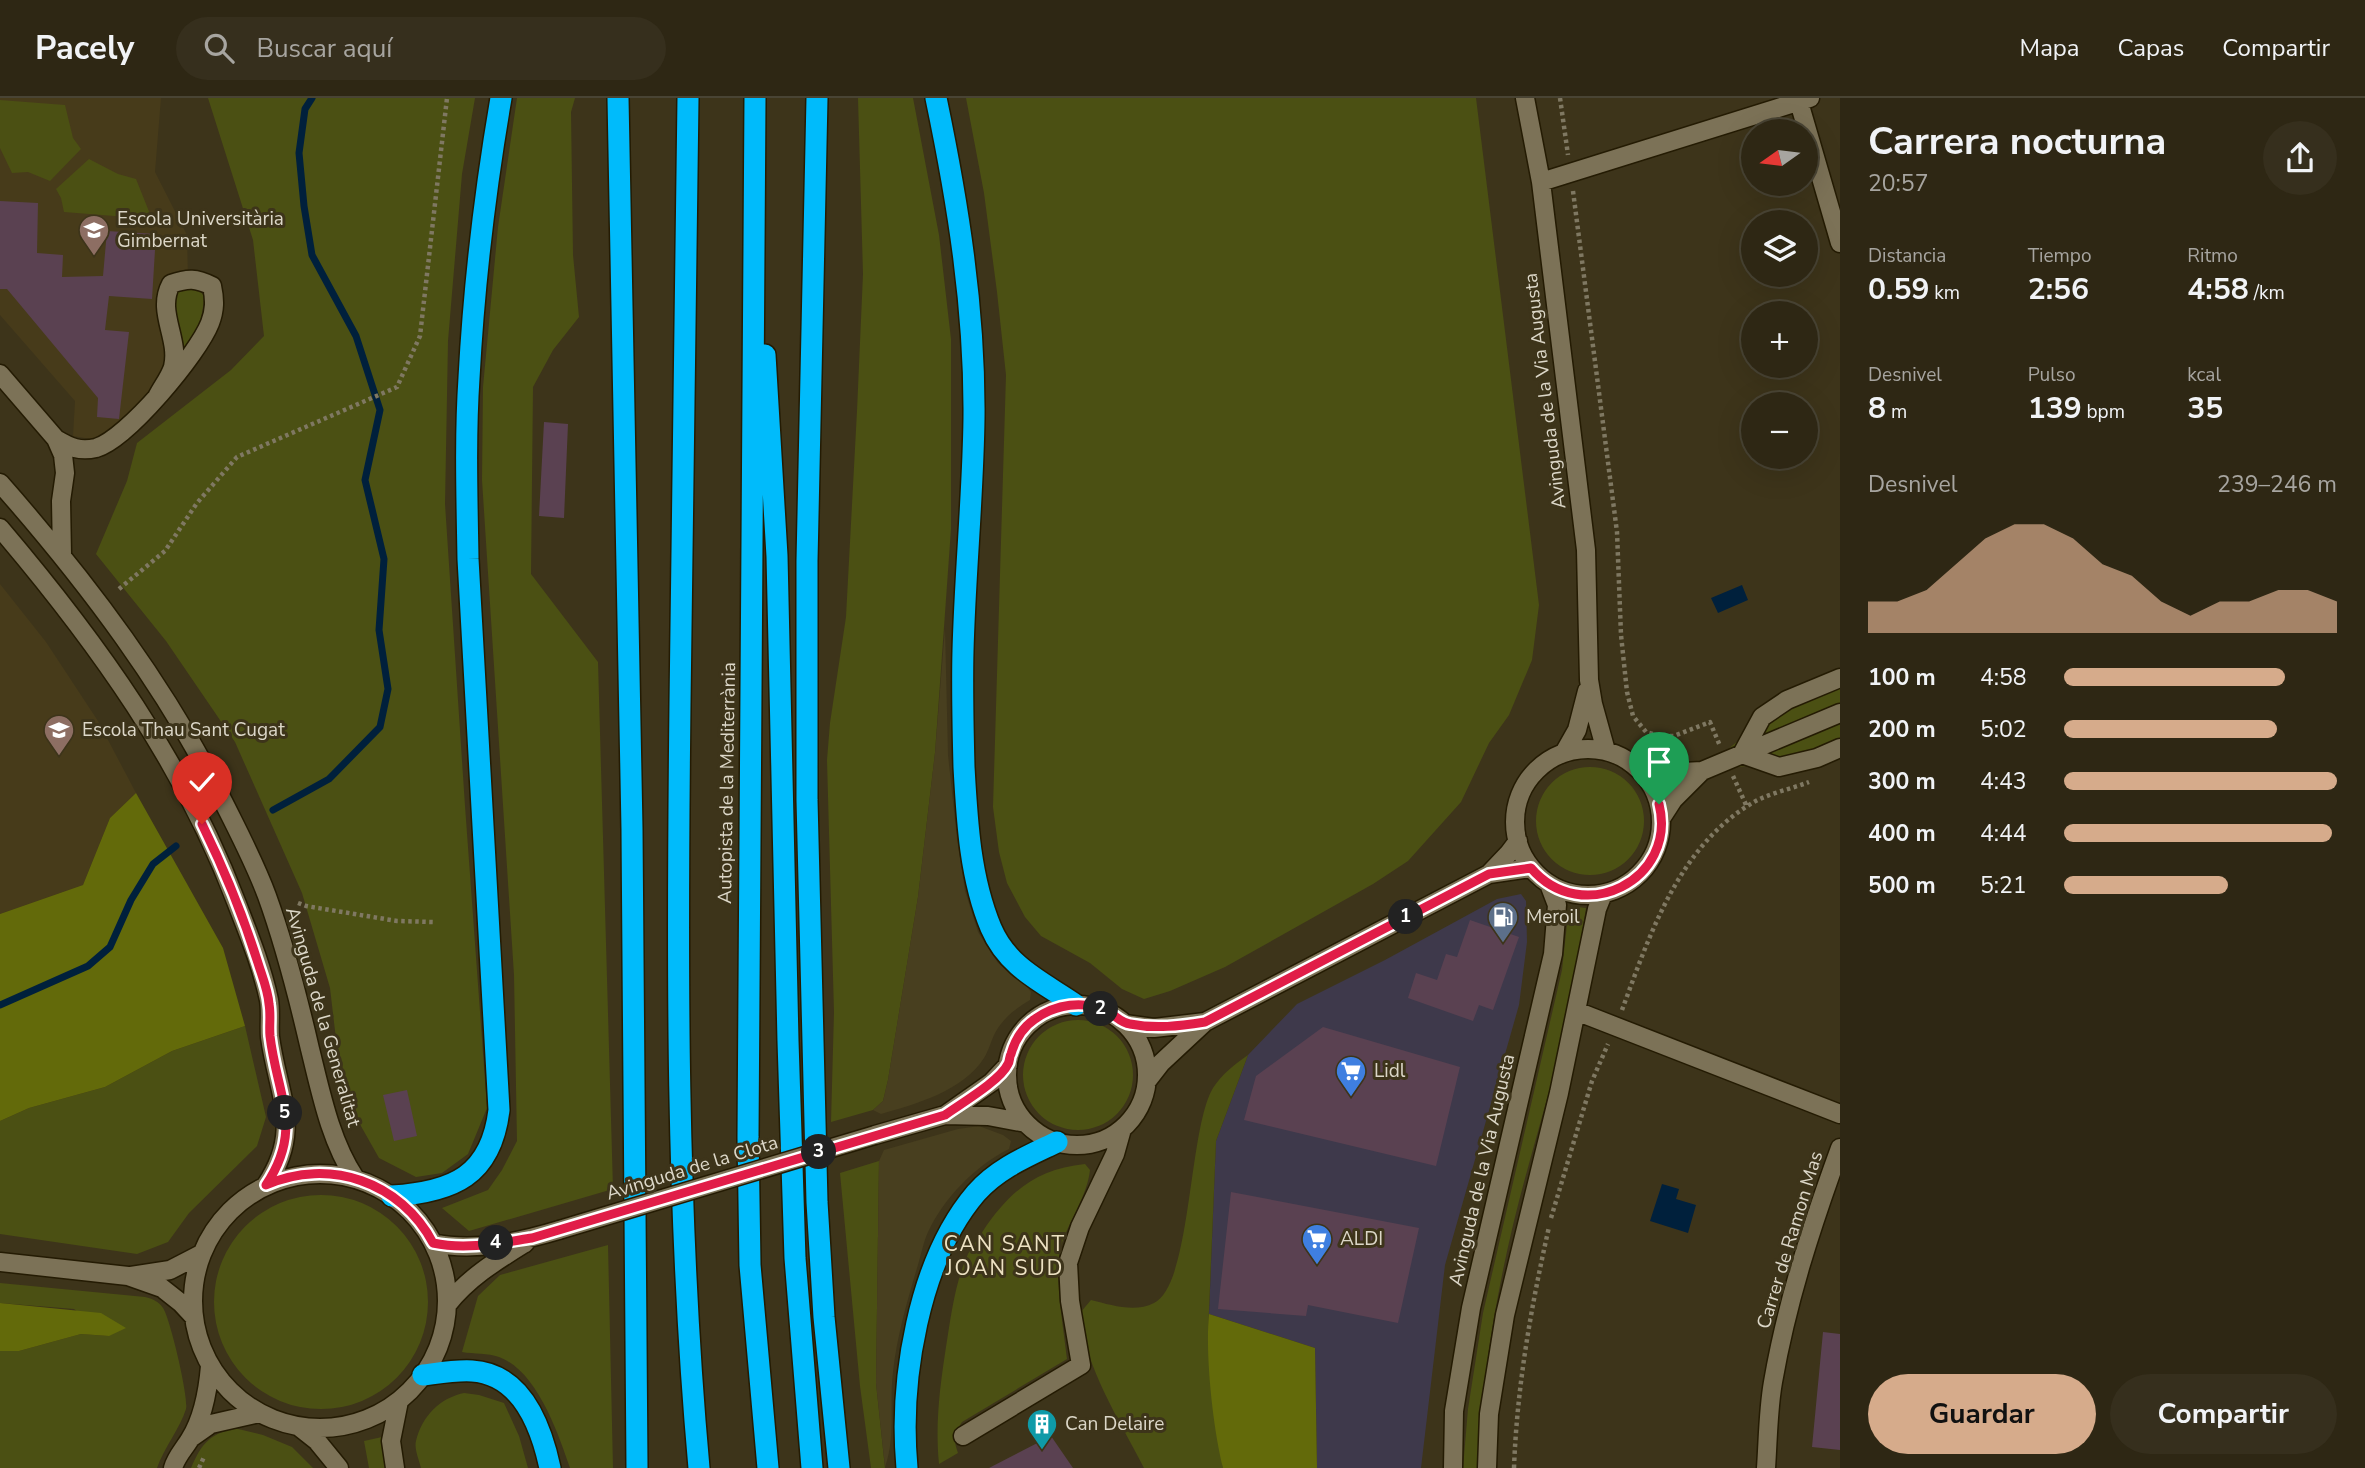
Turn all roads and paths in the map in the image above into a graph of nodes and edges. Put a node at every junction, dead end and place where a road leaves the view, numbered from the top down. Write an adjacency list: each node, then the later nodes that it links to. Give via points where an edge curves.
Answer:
1 (447, 98): 21 (path, via 420,336 397,387 237,457 197,503 165,551)
2 (501, 98): 58 (highway, via 474,299 466,468 499,1110 490,1148 464,1179 433,1192)
3 (618, 98): 81 (highway, via 631,775)
4 (688, 98): 69 (highway, via 679,971)
5 (755, 98): 11 (highway, Autopista de la Mediterrània)
6 (817, 98): 86 (highway, via 807,800 817,1202)
7 (936, 98): 41 (highway, via 963,246 973,361 962,715 973,860 985,912 1002,948 1027,974)
8 (1525, 98): 13 (street, Avinguda de la Via Augusta)
9 (1560, 98): 12 (path)
10 (1805, 100): 12 (street); 14 (street)
11 (754, 163): 84 (highway, Autopista de la Mediterrània, via 748,1124 750,1265); 85 (highway, via 777,556 795,1258)
12 (1571, 173): 13 (street); 28 (path, via 1617,533 1621,635 1633,716 1646,732 1660,736 1674,736 1710,722)
13 (1541, 182): 23 (street, Avinguda de la Via Augusta, via 1586,550)
14 (1840, 243)
15 (0, 374): 17 (street)
16 (157, 397): 16 (street, via 209,324 215,302 212,286 200,280 188,278 171,284 165,296 173,367); 17 (street, via 109,442 96,448 72,449)
17 (56, 439): 20 (street, via 65,473)
18 (0, 483): 20 (street, Avinguda de la Generalitat)
19 (0, 528): 57 (street, via 86,634 145,719 227,876 269,1002 270,1036 287,1127 279,1166)
20 (62, 555): 55 (street, Avinguda de la Generalitat, via 171,706 243,841 291,969 332,1130)
21 (119, 589)
22 (1840, 678): 28 (street, via 1787,699 1762,717)
23 (1589, 680): 26 (street, Avinguda de la Via Augusta); 27 (street, Avinguda de la Via Augusta, via 1577,730)
24 (1840, 713): 28 (street)
25 (1840, 748): 28 (street, via 1779,767)
26 (1605, 751): 27 (street, via 1589,748); 30 (street, via 1624,758)
27 (1564, 753): 34 (street, via 1539,768 1522,791 1516,812)
28 (1734, 757): 29 (street); 32 (path)
29 (1702, 771): 30 (street); 33 (street)
30 (1644, 774): 33 (street, via 1655,791)
31 (1820, 778): 32 (path)
32 (1747, 807): 45 (path, via 1707,841 1661,909)
33 (1662, 817): 38 (street, via 1659,841 1649,863 1626,886)
34 (1518, 841): 35 (street); 36 (street)
35 (1531, 868): 36 (street); 37 (street)
36 (1489, 874): 43 (street)
37 (1549, 884): 38 (street, via 1576,895); 89 (street, Avinguda de la Via Augusta, via 1557,905 1553,954 1471,1308 1454,1411)
38 (1603, 894): 42 (street)
39 (298, 903): 40 (path, via 397,921)
40 (433, 922)
41 (1076, 1005): 44 (street, via 1106,1011); 46 (street, via 1053,1009 1033,1020 1015,1043)
42 (1576, 1011): 45 (street); 90 (street, via 1505,1315 1489,1414)
43 (1205, 1022): 44 (street, via 1154,1028); 47 (street)
44 (1125, 1024): 47 (street, via 1144,1054)
45 (1616, 1026): 48 (street); 91 (path, via 1592,1081 1551,1220 1523,1357)
46 (1008, 1065): 49 (street, Avinguda de la Clota); 50 (street, via 1010,1096)
47 (1147, 1081): 51 (street, via 1137,1112)
48 (1840, 1114)
49 (945, 1115): 50 (street, Avinguda de la Clota); 59 (street, Avinguda de la Clota, bridge)
50 (1026, 1123): 52 (street)
51 (1122, 1129): 53 (street, via 1102,1141); 56 (street)
52 (1057, 1142): 53 (street); 66 (highway, via 999,1172 959,1216 933,1272)
53 (1079, 1145): 56 (street, via 1100,1159)
54 (1840, 1148): 92 (street, Carrer de Ramon Mas, via 1790,1301 1772,1385)
55 (355, 1178): 57 (street, via 313,1173); 58 (street)
56 (1100, 1184): 73 (street, via 1068,1263 1081,1365)
57 (266, 1185): 61 (street, via 227,1213)
58 (392, 1196): 60 (street, via 413,1214)
59 (532, 1238): 60 (street, Avinguda de la Clota, via 473,1247); 64 (street, Avinguda de la Clota, via 481,1270)
60 (433, 1243): 64 (street, via 444,1273)
61 (201, 1254): 63 (street, via 170,1270); 65 (street, via 193,1289)
62 (0, 1262): 63 (street)
63 (128, 1276): 65 (street, via 162,1288)
64 (447, 1306): 68 (street, via 442,1338)
65 (194, 1317): 67 (street)
66 (914, 1345): 87 (highway, via 906,1389); 88 (highway, via 912,1389)
67 (210, 1366): 71 (street, via 235,1396); 74 (street, via 204,1405)
68 (423, 1375): 70 (street); 80 (highway, via 470,1371 510,1385 534,1417)
69 (691, 1385): 82 (highway); 83 (highway)
70 (399, 1401): 72 (street, via 355,1424 323,1429); 79 (street, via 391,1441)
71 (259, 1413): 72 (street); 74 (street, via 211,1424)
72 (298, 1426): 78 (street)
73 (962, 1436)
74 (191, 1438): 76 (street)
75 (205, 1454): 77 (path)
76 (173, 1468)
77 (199, 1468)
78 (339, 1468)
79 (395, 1468)
80 (550, 1468)
81 (637, 1468)
82 (691, 1468)
83 (699, 1468)
84 (768, 1468)
85 (813, 1468)
86 (839, 1468)
87 (907, 1468)
88 (919, 1468)
89 (1452, 1468)
90 (1487, 1468)
91 (1514, 1468)
92 (1766, 1468)

